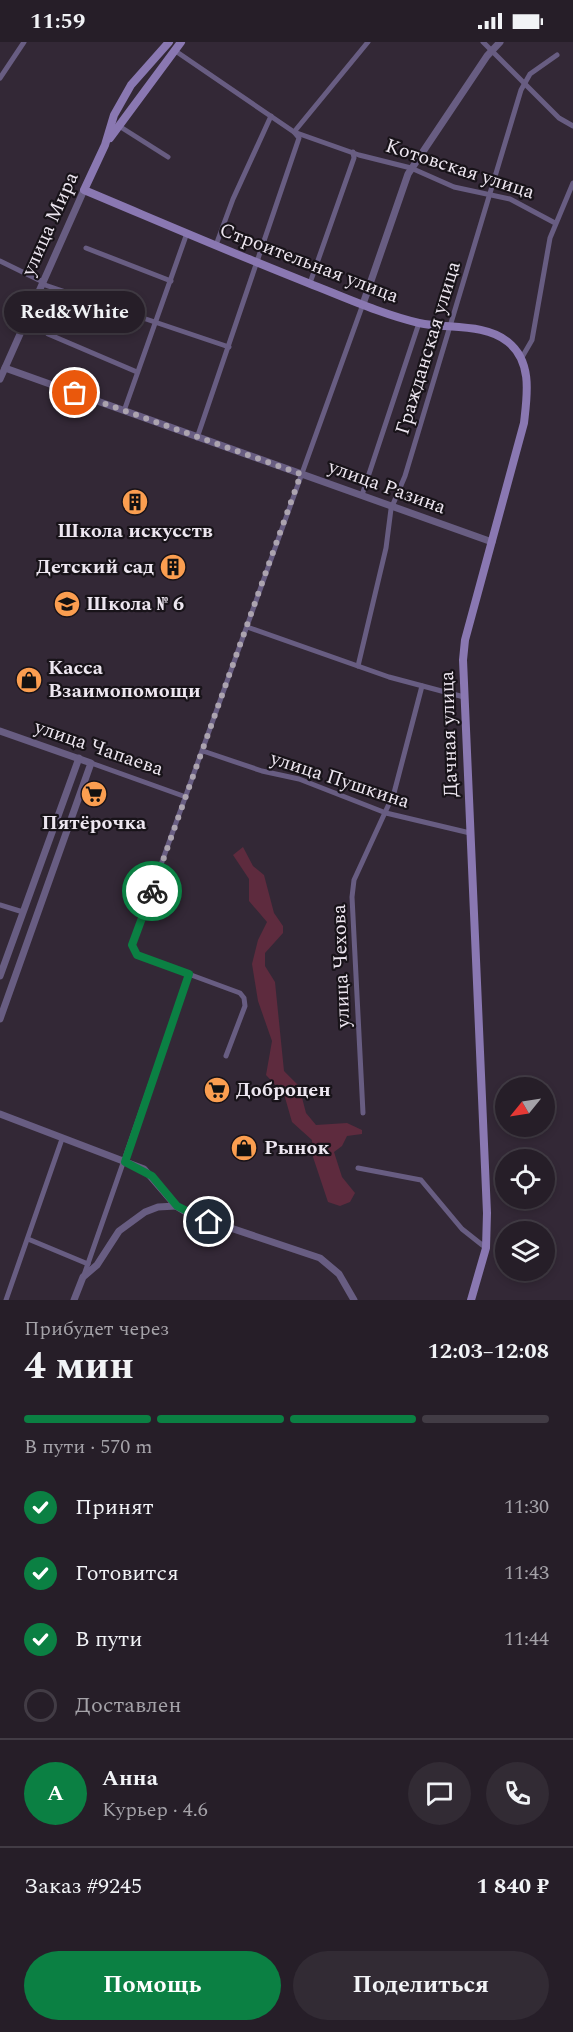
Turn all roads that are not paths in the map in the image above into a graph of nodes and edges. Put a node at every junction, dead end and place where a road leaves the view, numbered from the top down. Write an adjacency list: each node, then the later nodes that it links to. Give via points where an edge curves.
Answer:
1 (24, 42): 10 (street)
2 (169, 42): 16 (main road, улица Мира, via 131,85 114,115)
3 (182, 42): 7 (main road)
4 (368, 42): 15 (street)
5 (483, 42): 8 (street)
6 (500, 42): 8 (street)
7 (174, 50): 12 (street); 13 (main road)
8 (492, 51): 11 (street); 19 (street)
9 (557, 55): 11 (street, Гражданская улица, via 530,74)
10 (0, 78)
11 (525, 84): 14 (street, via 559,118); 22 (street, Гражданская улица)
12 (271, 116): 15 (street); 25 (street, via 232,199)
13 (119, 126): 16 (main road); 18 (street)
14 (573, 126)
15 (294, 132): 17 (street, Котовская улица); 28 (street, via 299,138)
16 (105, 144): 21 (main road, улица Мира)
17 (353, 152): 19 (street, Котовская улица); 31 (street)
18 (168, 157)
19 (411, 168): 22 (street, Котовская улица, via 454,187); 32 (street)
20 (573, 183): 23 (street)
21 (84, 189): 24 (main road, Строительная улица); 30 (street, улица Мира)
22 (489, 192): 23 (street, Котовская улица, via 531,208); 35 (street, Гражданская улица)
23 (555, 223): 38 (street, via 532,340)
24 (188, 233): 25 (main road, Строительная улица); 29 (street)
25 (216, 246): 28 (main road, Строительная улица)
26 (86, 248): 29 (street)
27 (0, 261): 30 (street)
28 (257, 263): 31 (main road, Строительная улица); 37 (street)
29 (171, 281): 33 (street)
30 (42, 283): 33 (street); 39 (street, улица Мира)
31 (310, 283): 32 (main road, Строительная улица)
32 (363, 304): 34 (main road, Строительная улица); 44 (street)
33 (156, 322): 37 (street); 40 (street)
34 (419, 323): 35 (main road, Строительная улица); 45 (street)
35 (449, 328): 38 (main road, Строительная улица, via 490,332 507,341); 46 (street, Гражданская улица)
36 (48, 334): 40 (street)
37 (229, 347): 43 (street)
38 (520, 358): 47 (main road, Дачная улица, via 528,388 524,423)
39 (2, 367): 41 (street, улица Мира); 42 (street, улица Разина)
40 (137, 372): 42 (street)
41 (0, 379)
42 (124, 411): 43 (street, улица Разина)
43 (197, 438): 44 (street, улица Разина)
44 (301, 474): 45 (street, улица Разина); 48 (street)
45 (362, 495): 46 (street, улица Разина)
46 (393, 506): 47 (street, улица Разина); 49 (street, Гражданская улица)
47 (492, 542): 51 (main road, Дачная улица, via 465,640)
48 (247, 627): 49 (street); 53 (street)
49 (358, 666): 50 (street)
50 (422, 686): 51 (street); 57 (street, улица Чехова)
51 (464, 697): 58 (main road, Дачная улица)
52 (0, 731): 54 (street, улица Чапаева)
53 (203, 751): 56 (street); 57 (street, улица Пушкина, via 299,779)
54 (79, 758): 55 (street, улица Чапаева); 60 (street)
55 (91, 763): 56 (street, улица Чапаева); 63 (street)
56 (186, 797): 61 (street, via 132,945 137,955)
57 (386, 813): 58 (street, улица Пушкина); 65 (street, улица Чехова, via 354,880 352,897)
58 (470, 833): 72 (main road, Дачная улица)
59 (0, 905): 60 (street)
60 (23, 912): 62 (street)
61 (189, 974): 64 (street, via 244,998 245,1005); 68 (street)
62 (0, 976)
63 (0, 1019)
64 (226, 1056)
65 (363, 1113)
66 (0, 1114): 67 (street)
67 (62, 1139): 68 (street); 71 (street)
68 (125, 1162): 70 (street, via 152,1176); 73 (street)
69 (358, 1168): 72 (street, via 421,1180 462,1230)
70 (177, 1206): 74 (street, via 145,1212 119,1231 97,1265); 77 (street, via 209,1222 320,1258 339,1274)
71 (28, 1239): 73 (street); 75 (street)
72 (486, 1248): 78 (main road, Дачная улица)
73 (88, 1264): 74 (street)
74 (83, 1277): 76 (street)
75 (6, 1300)
76 (74, 1300)
77 (354, 1300)
78 (471, 1300)

